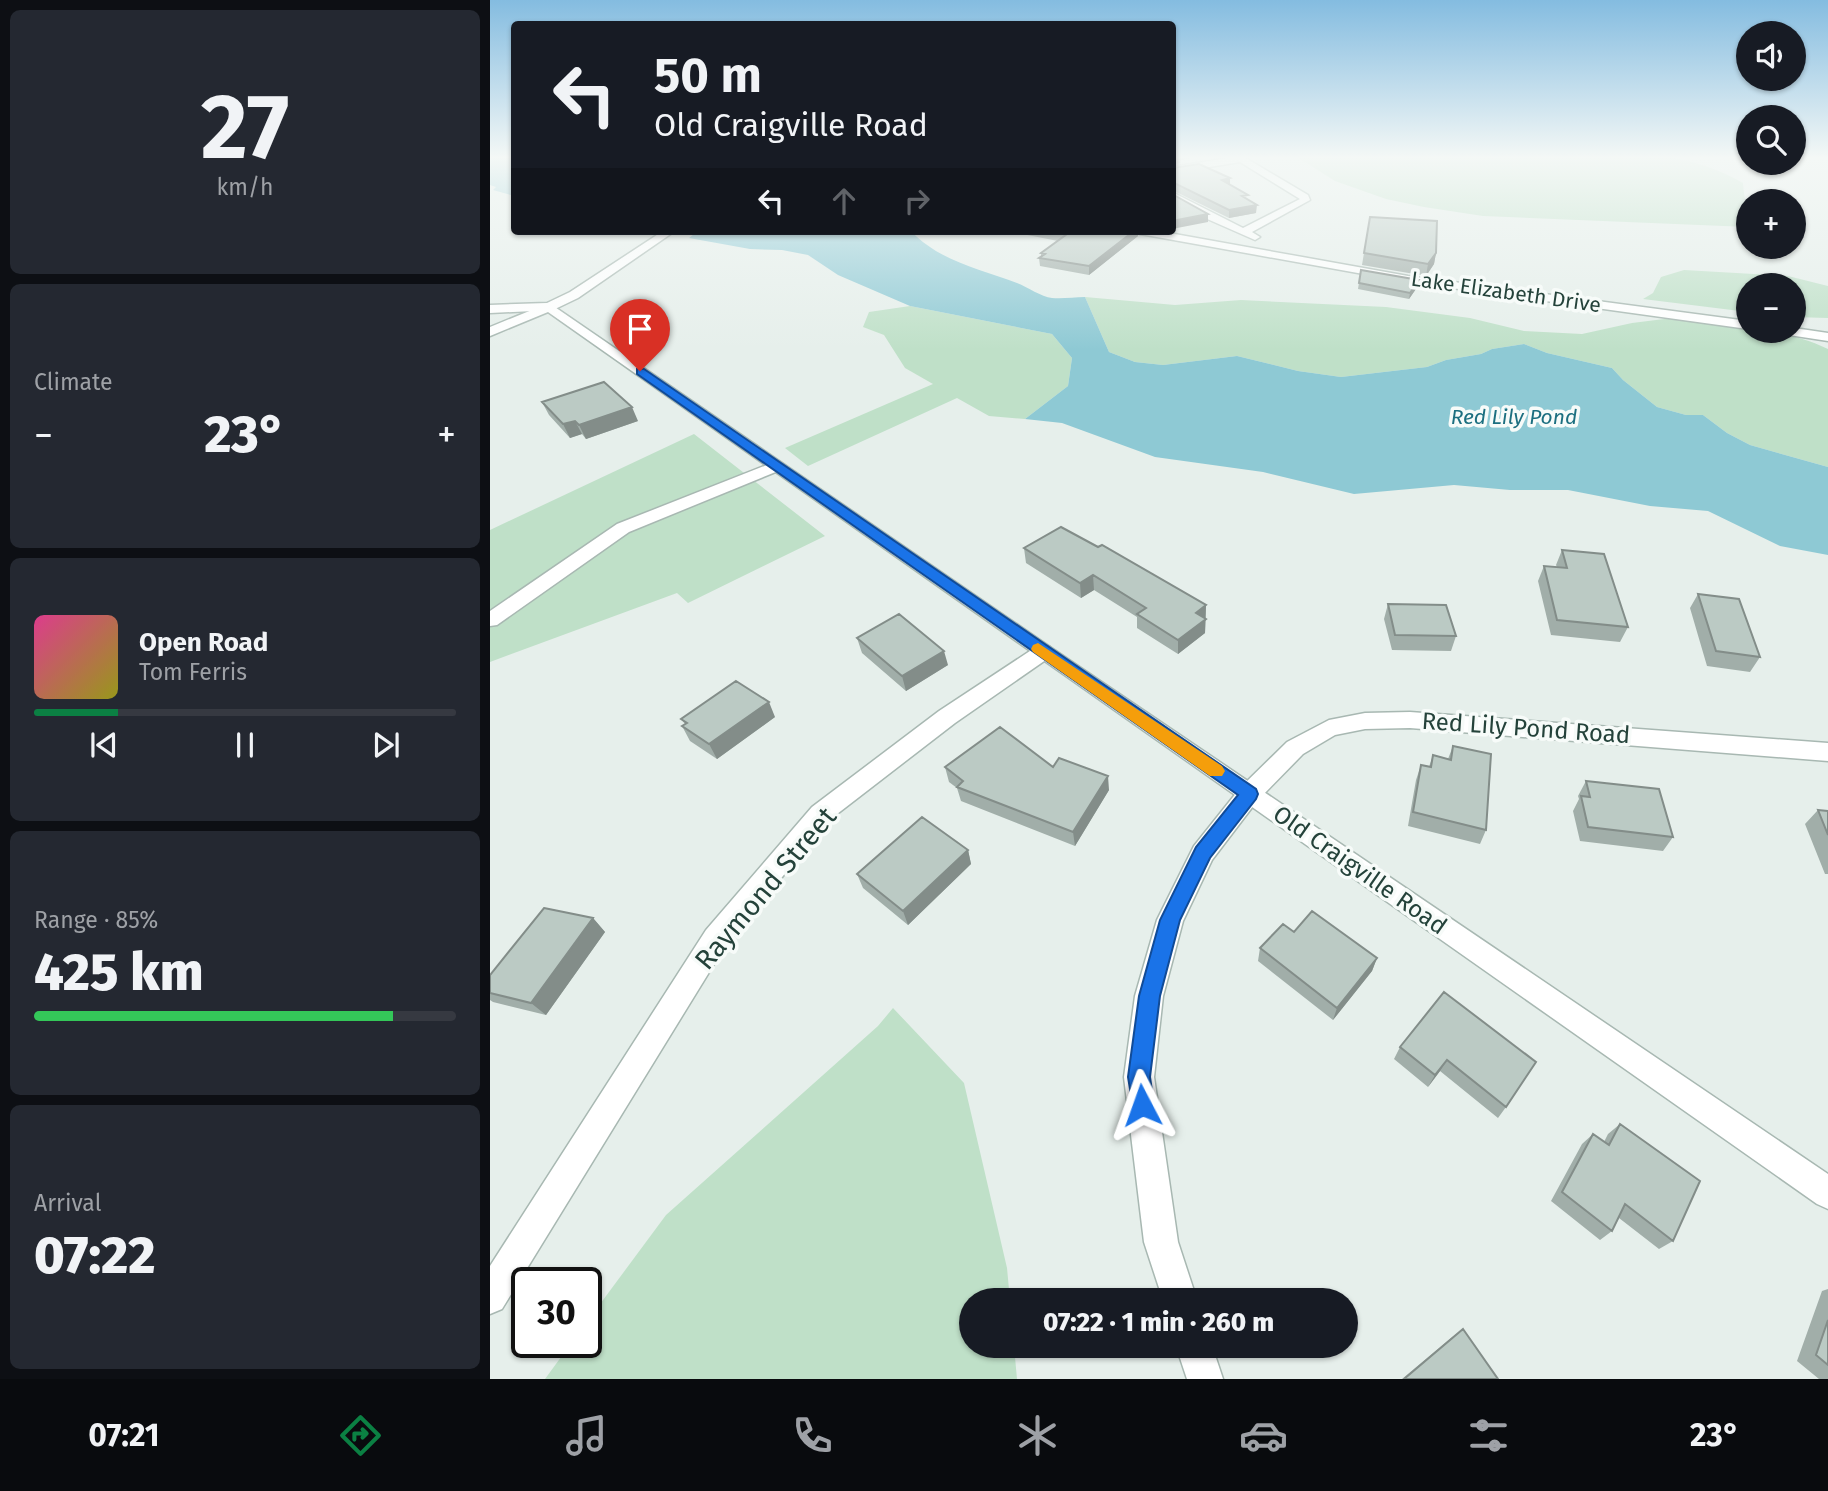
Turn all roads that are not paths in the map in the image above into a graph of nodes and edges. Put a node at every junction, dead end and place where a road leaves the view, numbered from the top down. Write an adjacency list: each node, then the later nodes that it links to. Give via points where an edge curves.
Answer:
1 (1205, 221): 4 (street)
2 (1222, 221): 4 (street)
3 (1257, 221): 4 (street)
4 (1238, 230): 7 (street)
5 (664, 235): 8 (street)
6 (1163, 235): 7 (street, Lake Elizabeth Drive)
7 (1305, 260): 10 (street, Lake Elizabeth Drive, via 1408,279)
8 (549, 307): 9 (street); 11 (street); 14 (street, Old Craigville Road)
9 (490, 309)
10 (1736, 323)
11 (490, 332)
12 (1806, 334): 13 (street)
13 (1828, 337)
14 (777, 466): 15 (street, via 623,528); 16 (street, Old Craigville Road)
15 (490, 620)
16 (1043, 652): 18 (street, Old Craigville Road); 21 (street, Raymond Street, via 947,716 820,814 715,939)
17 (1828, 752): 18 (street, Red Lily Pond Road, via 1442,721 1365,721 1310,737)
18 (1249, 794): 19 (street, Old Craigville Road); 20 (street, Red Lily Pond Road, via 1203,853 1170,920 1149,996 1139,1077 1161,1242)
19 (1828, 1193)
20 (1176, 1288)
21 (490, 1297)
22 (1198, 1358): 23 (street)
23 (1205, 1379)

